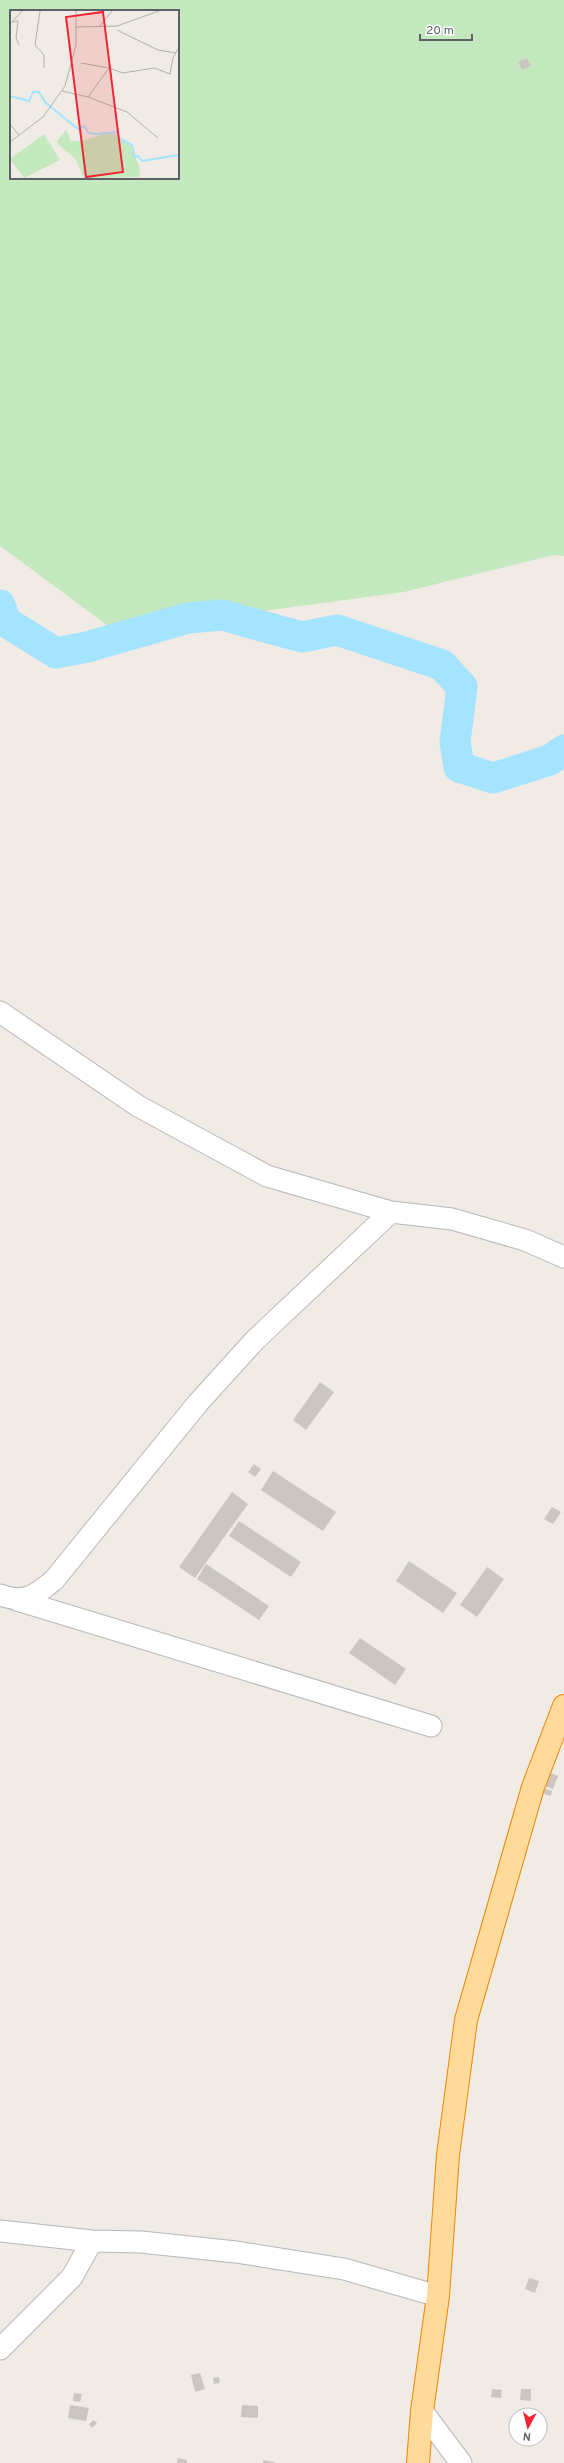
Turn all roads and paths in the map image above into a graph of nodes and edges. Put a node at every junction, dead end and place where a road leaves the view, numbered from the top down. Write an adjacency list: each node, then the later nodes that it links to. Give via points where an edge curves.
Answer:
1 (0, 1012): 2 (street, via 138,1106 267,1176)
2 (391, 1212): 3 (street, via 452,1219 525,1240); 4 (street, via 255,1340 198,1403 54,1580 36,1595)
3 (564, 1257)
4 (9, 1598): 6 (street)
5 (564, 1706): 9 (highway, via 533,1786 466,2020 448,2155)
6 (431, 1726)
7 (0, 2231): 8 (street)
8 (92, 2241): 9 (street, via 141,2242 236,2252 344,2269); 10 (street, via 72,2277)
9 (438, 2296): 11 (highway)
10 (0, 2349)
11 (422, 2411): 12 (highway); 13 (street)
12 (418, 2463)
13 (461, 2463)

